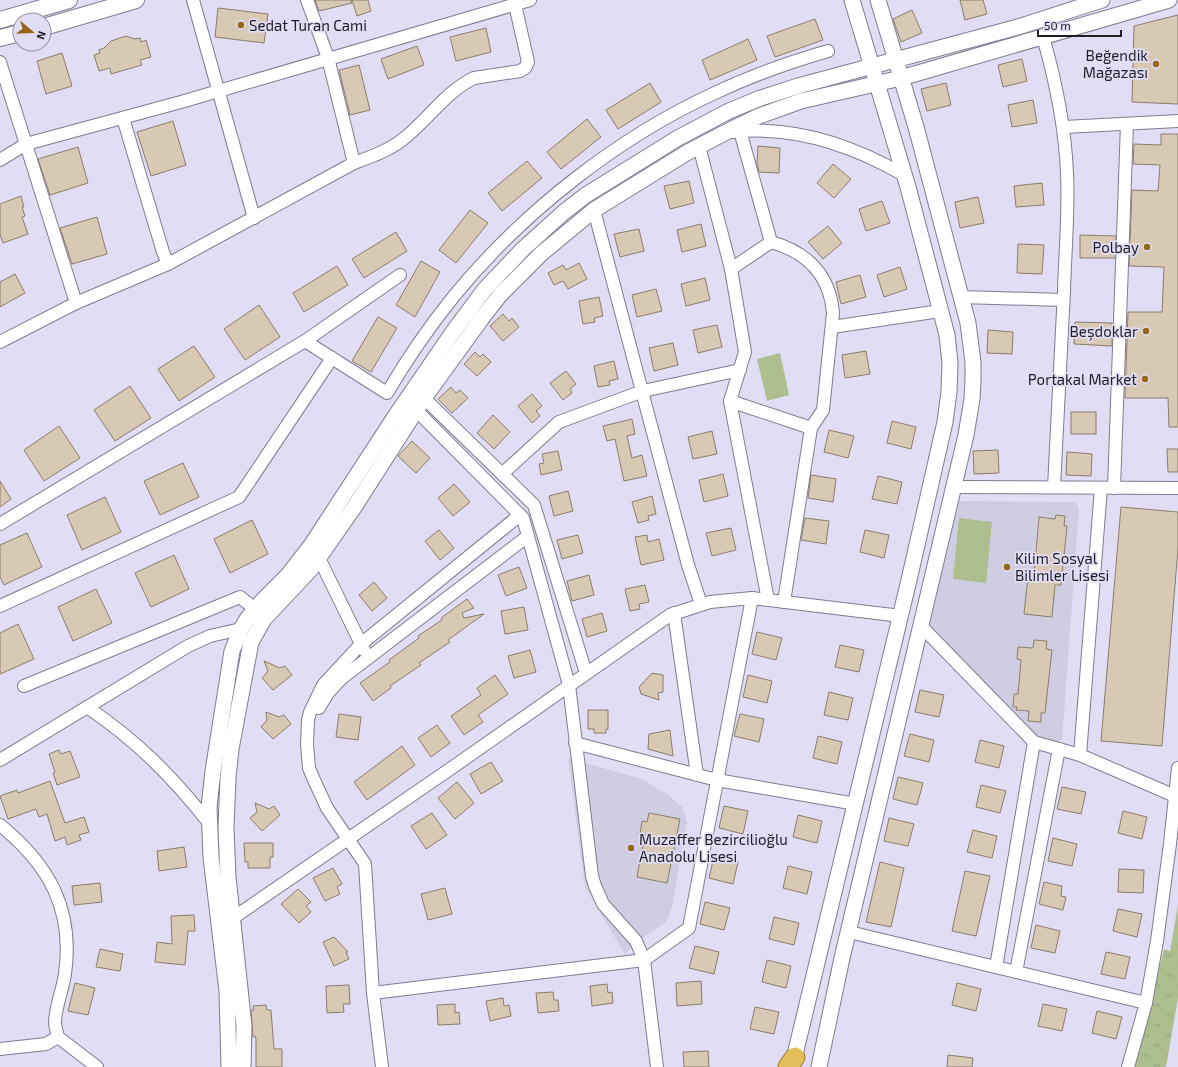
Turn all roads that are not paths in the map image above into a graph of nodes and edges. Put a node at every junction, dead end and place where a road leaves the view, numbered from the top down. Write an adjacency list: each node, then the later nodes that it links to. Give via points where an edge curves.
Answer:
1 (69, 0): 11 (main road)
2 (136, 0): 12 (main road)
3 (192, 0): 23 (street)
4 (307, 0): 17 (street)
5 (530, 0): 10 (street)
6 (852, 0): 20 (street)
7 (878, 0): 18 (street)
8 (1102, 0): 18 (street, via 1018,27)
9 (1169, 0): 14 (street)
10 (514, 2): 17 (street); 33 (street, via 528,62 525,68 474,78 461,85 401,141)
11 (0, 20)
12 (52, 25)
13 (12, 35): 15 (main road)
14 (1043, 37): 21 (street); 27 (street, via 1058,92)
15 (0, 38)
16 (828, 51): 51 (street, via 744,80 690,105 638,135 571,183 517,229 473,274 419,343)
17 (328, 58): 23 (street); 33 (street)
18 (896, 59): 20 (street); 21 (street)
19 (0, 62): 30 (street)
20 (871, 66): 22 (street); 53 (street, via 792,88 729,111 678,138 558,216 522,248 485,289 453,332)
21 (901, 78): 22 (street); 41 (street)
22 (877, 84): 29 (street, via 784,106); 34 (street)
23 (217, 91): 24 (street); 36 (street)
24 (123, 118): 30 (street); 38 (street)
25 (1178, 121): 26 (street)
26 (1127, 124): 27 (street); 59 (street)
27 (1064, 127): 42 (street, via 1068,201)
28 (740, 131): 29 (street); 34 (street, via 789,132 818,138 859,152); 37 (street)
29 (722, 134): 31 (street)
30 (26, 144): 32 (street); 43 (street)
31 (699, 146): 35 (street); 39 (street)
32 (0, 160)
33 (354, 163): 36 (street)
34 (904, 175): 44 (street)
35 (594, 210): 50 (street); 53 (street, via 542,253 500,295)
36 (254, 218): 38 (street)
37 (771, 242): 39 (street); 45 (street, via 802,255 823,278 832,304)
38 (168, 264): 43 (street)
39 (731, 269): 49 (street, via 745,352)
40 (400, 275): 46 (street)
41 (961, 297): 42 (street); 56 (street, via 971,342 973,380 970,417)
42 (1063, 300): 57 (street)
43 (76, 303): 47 (street)
44 (940, 311): 45 (street); 72 (street, via 947,335 949,356 948,407)
45 (832, 327): 54 (street, via 823,410)
46 (305, 341): 48 (street); 62 (street)
47 (0, 342)
48 (332, 358): 51 (street); 69 (street, via 239,498)
49 (740, 370): 50 (street); 52 (street)
50 (643, 391): 55 (street, via 559,422); 68 (street, via 688,565)
51 (387, 393): 53 (street)
52 (730, 401): 54 (street); 66 (street)
53 (414, 405): 55 (street); 61 (street); 64 (street, via 351,512); 70 (street, via 288,575)
54 (811, 428): 67 (street)
55 (502, 474): 77 (street, via 534,505)
56 (954, 487): 57 (street); 73 (street)
57 (1054, 488): 58 (street)
58 (1101, 488): 59 (street); 84 (street)
59 (1114, 488): 60 (street)
60 (1178, 488)
61 (520, 515): 63 (street, via 524,518); 75 (street)
62 (0, 524)
63 (528, 536): 76 (street); 78 (street)
64 (319, 558): 75 (street); 94 (street, via 264,619 248,652 231,749 226,797 226,852)
65 (752, 598): 66 (street); 68 (street); 88 (street)
66 (768, 600): 67 (street)
67 (784, 602): 72 (street)
68 (701, 604): 71 (street)
69 (0, 606)
70 (255, 609): 74 (street); 79 (street, via 240,597)
71 (674, 613): 77 (street); 87 (street)
72 (901, 616): 90 (street)
73 (921, 626): 81 (street); 95 (street)
74 (241, 629): 80 (street, via 199,640); 91 (street, via 230,662 212,777)
75 (361, 644): 76 (street); 93 (street, via 323,685 312,704 308,720 309,768 327,808)
76 (368, 658): 93 (street, via 342,678 328,693 319,707 315,728 315,755 319,772)
77 (586, 673): 78 (street)
78 (569, 685): 82 (street); 93 (street)
79 (24, 686)
80 (87, 707): 85 (street); 91 (street, via 149,755)
81 (1034, 742): 83 (street); 97 (street)
82 (575, 743): 87 (street); 96 (street, via 595,886 603,904 636,941)
83 (1059, 749): 84 (street); 98 (street)
84 (1080, 755): 89 (street)
85 (0, 760)
86 (1178, 768): 89 (street)
87 (697, 775): 88 (street)
88 (717, 780): 90 (street); 96 (street, via 689,928)
89 (1175, 796): 100 (street, via 1164,893)
90 (856, 804): 103 (street)
91 (209, 823): 105 (street, via 227,991)
92 (0, 825): 101 (street, via 31,854 49,878 63,915 67,950 65,975 55,1021)
93 (351, 836): 94 (street); 99 (street, via 365,864)
94 (233, 918): 106 (street, via 244,1026)
95 (849, 932): 97 (street); 109 (street)
96 (644, 960): 99 (street); 108 (street)
97 (996, 967): 98 (street)
98 (1016, 972): 100 (street)
99 (373, 993): 107 (street)
100 (1146, 1003): 110 (street)
101 (58, 1037): 102 (street, via 46,1044); 104 (street)
102 (0, 1050)
103 (792, 1064)
104 (97, 1067)
105 (228, 1067)
106 (243, 1067)
107 (382, 1067)
108 (657, 1067)
109 (819, 1067)
110 (1128, 1067)

